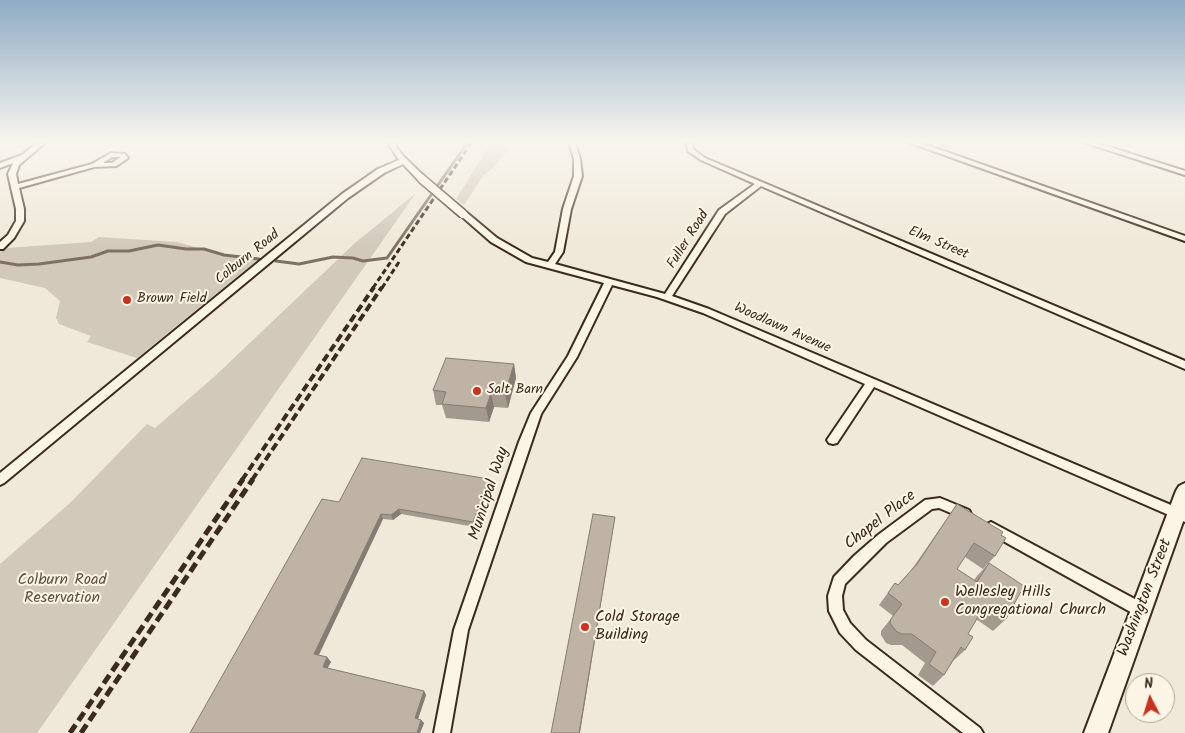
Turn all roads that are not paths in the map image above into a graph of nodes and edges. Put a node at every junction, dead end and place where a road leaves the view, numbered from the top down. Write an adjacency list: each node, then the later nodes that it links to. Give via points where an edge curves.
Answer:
1 (10, 176): 9 (street)
2 (53, 176): 9 (street)
3 (373, 176): 18 (street, Colburn Road)
4 (419, 176): 12 (street, Woodlawn Avenue, bridge, via 512,252)
5 (578, 176): 12 (street, via 567,209 560,249)
6 (744, 176): 8 (street, Elm Street)
7 (1008, 176): 10 (street)
8 (761, 184): 14 (street, Fuller Road, via 722,212); 15 (street, Elm Street)
9 (14, 187): 11 (street, via 20,221)
10 (1185, 239)
11 (0, 247)
12 (550, 266): 13 (street, Woodlawn Avenue)
13 (609, 281): 14 (street, Woodlawn Avenue); 22 (street, Municipal Way, via 572,357 526,436 461,630)
14 (667, 297): 16 (street, Woodlawn Avenue)
15 (1185, 365)
16 (871, 383): 17 (street); 20 (street, Woodlawn Avenue)
17 (833, 440)
18 (0, 480)
19 (1185, 491): 20 (main road, Washington Street)
20 (1181, 515): 21 (main road, Washington Street)
21 (1141, 610): 23 (street, Chapel Place, via 952,507 929,504 882,539 839,580 836,611 845,628 861,645); 24 (main road, Washington Street)
22 (442, 733)
23 (975, 733)
24 (1096, 733)

